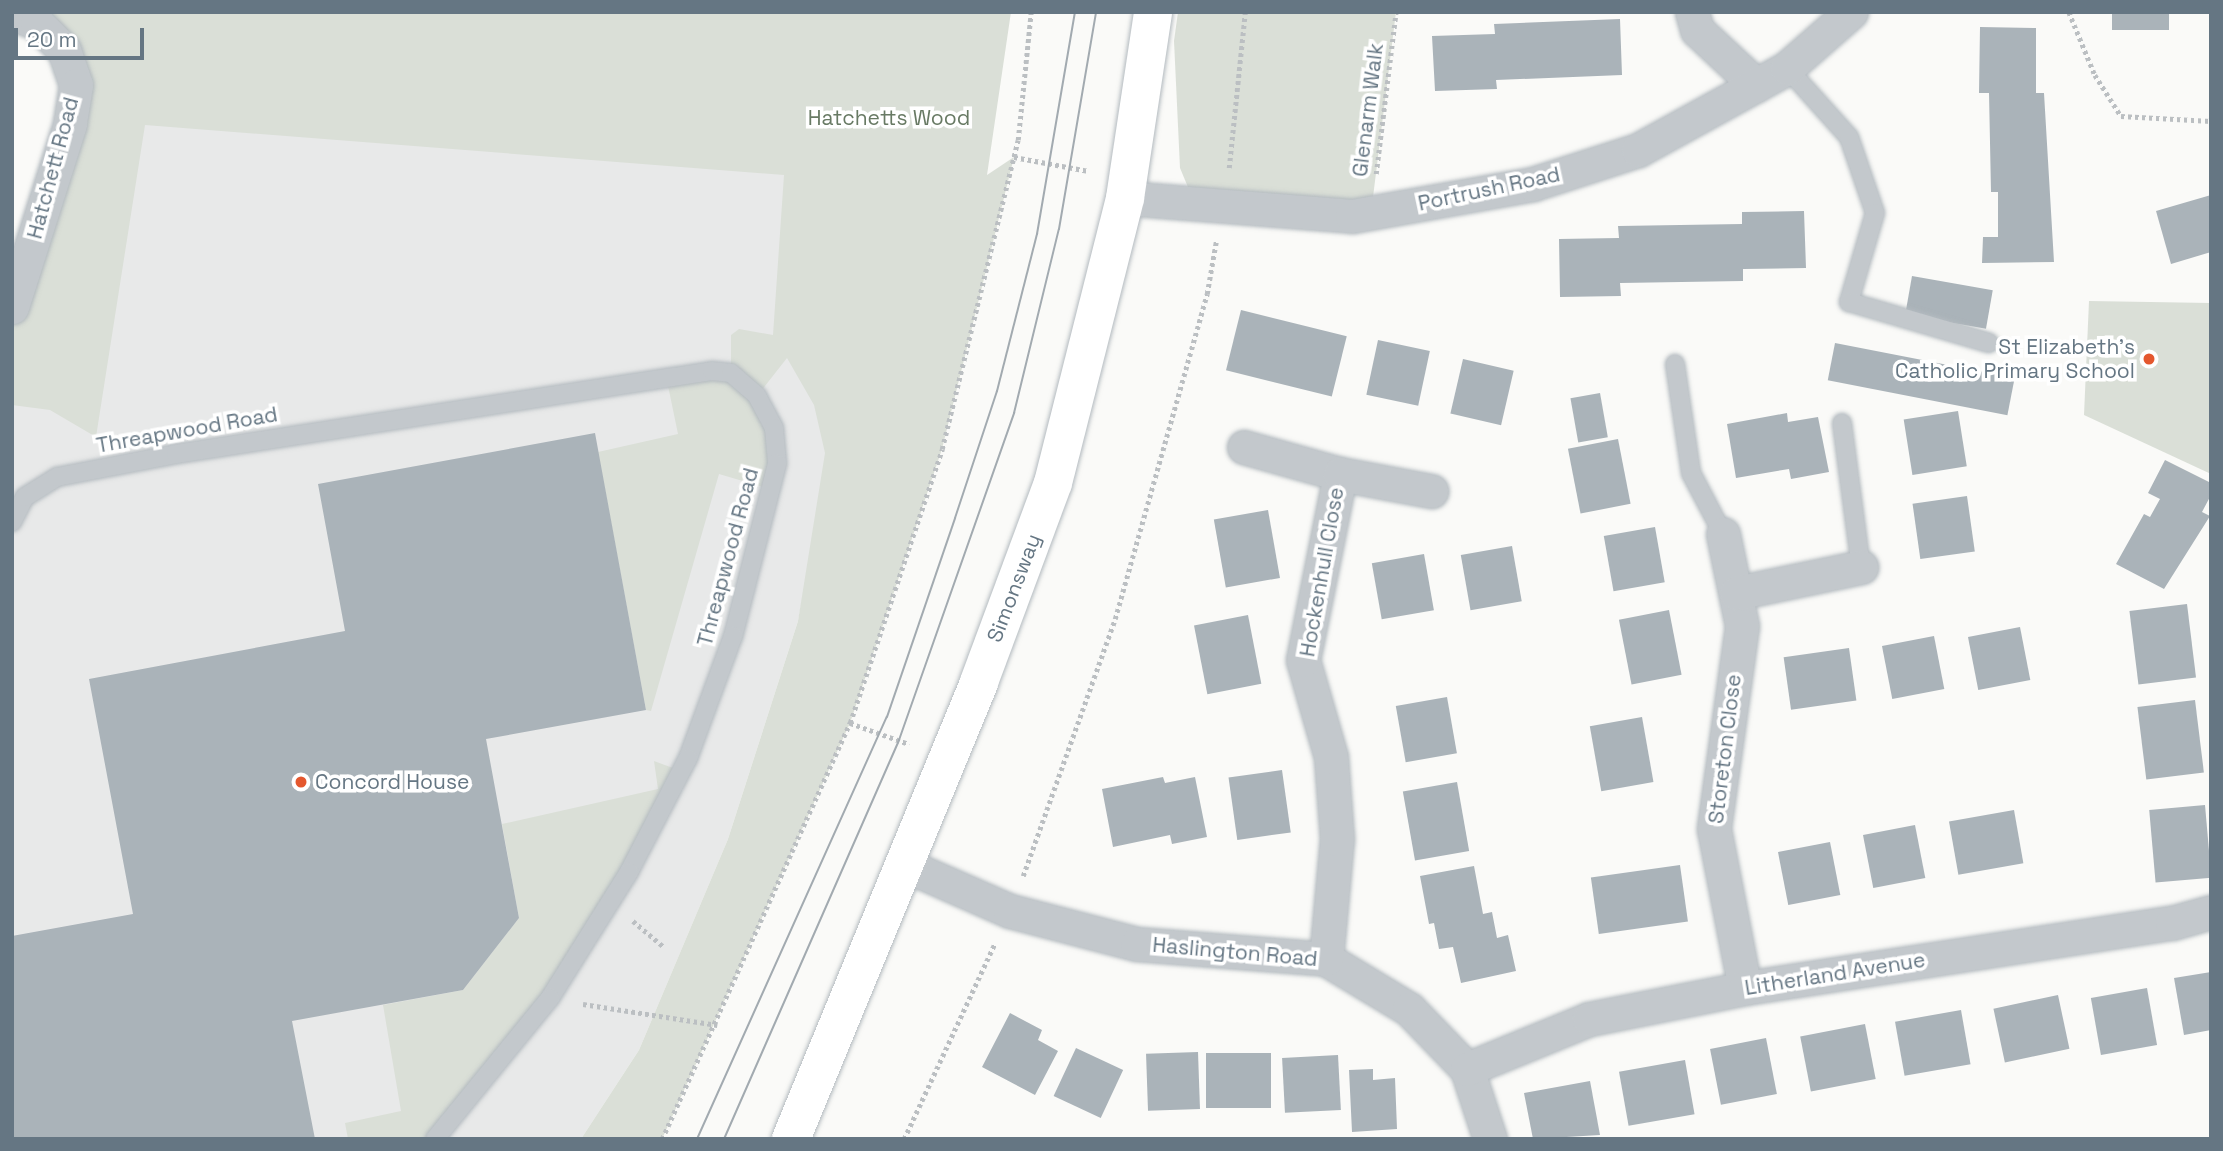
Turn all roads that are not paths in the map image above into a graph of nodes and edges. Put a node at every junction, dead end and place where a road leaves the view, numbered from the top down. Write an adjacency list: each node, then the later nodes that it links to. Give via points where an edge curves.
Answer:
1 (1153, 12): 7 (street, Simonsway)
2 (1692, 12): 6 (street, via 1697,30)
3 (1851, 12): 5 (street, Portrush Road)
4 (12, 13): 8 (street, Hatchett Road, via 37,23 64,50 75,85 70,124)
5 (1787, 68): 6 (street, Portrush Road); 9 (lane, via 1849,136 1875,213 1849,302)
6 (1756, 85): 7 (street, Portrush Road, via 1638,150 1533,184 1371,213 1222,206)
7 (1127, 188): 19 (street, Simonsway, via 1053,483)
8 (12, 307)
9 (1989, 343)
10 (1675, 364): 16 (lane, via 1691,472)
11 (1842, 422): 17 (lane)
12 (1244, 446): 13 (street, Hockenhull Close)
13 (1340, 474): 14 (street, Hockenhull Close); 21 (street, Hockenhull Close, via 1303,660 1331,757 1337,839)
14 (1431, 491)
15 (12, 522): 24 (lane, Threapwood Road, via 25,497 57,477 650,378 731,373 766,412 774,428 777,464 733,636 688,758 611,902 550,998)
16 (1723, 534): 18 (street, Storeton Close)
17 (1861, 567): 18 (street)
18 (1735, 593): 22 (street, Storeton Close, via 1742,626 1714,830)
19 (904, 864): 21 (street, Haslington Road, via 1010,911 1138,944); 25 (street, Simonsway)
20 (2211, 912): 22 (street, Litherland Avenue, via 2172,923)
21 (1326, 959): 23 (street, Haslington Road, via 1409,1009)
22 (1745, 988): 23 (street, Litherland Avenue, via 1589,1019)
23 (1467, 1069): 26 (street, Haslington Road)
24 (435, 1139)
25 (791, 1139)
26 (1490, 1139)

